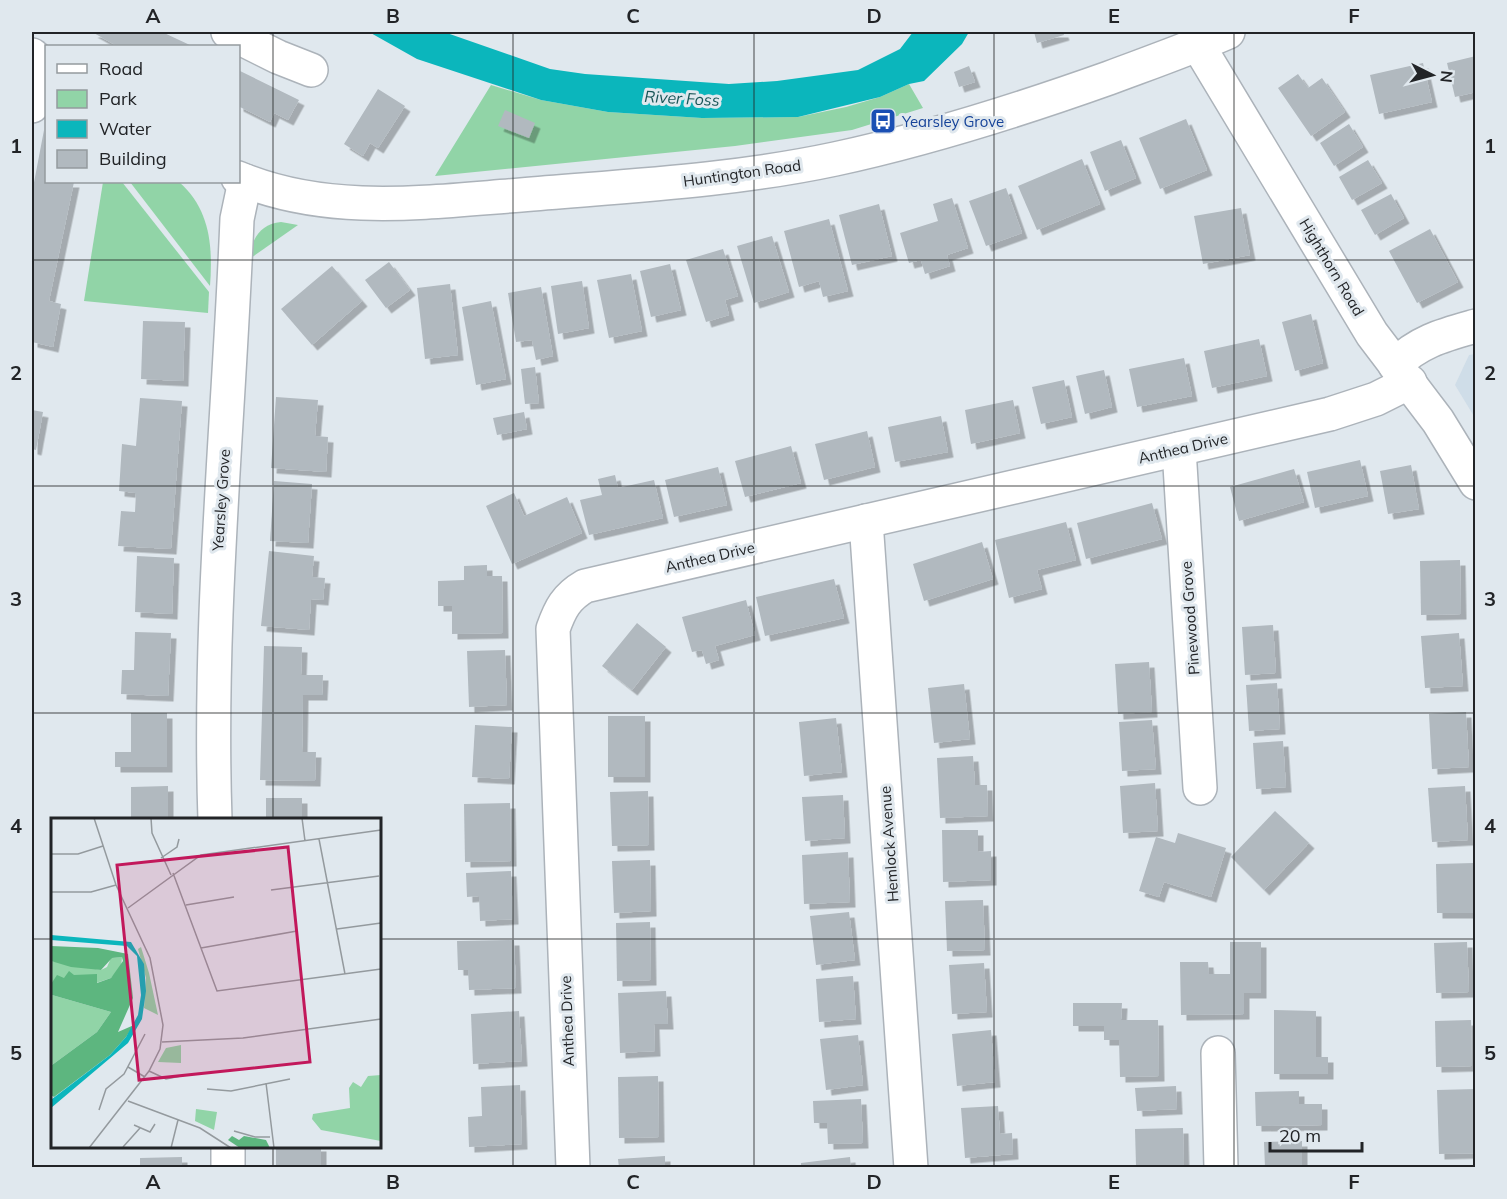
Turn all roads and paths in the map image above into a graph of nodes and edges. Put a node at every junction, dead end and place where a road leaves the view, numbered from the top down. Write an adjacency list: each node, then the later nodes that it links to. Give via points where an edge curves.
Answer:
1 (228, 32): 6 (street)
2 (1227, 32): 3 (street, Huntington Road)
3 (1198, 45): 9 (street, Huntington Road, via 1026,107 935,133 834,159 683,182 360,204); 11 (street, Highthorn Road, via 1372,333)
4 (32, 55): 5 (street)
5 (45, 66)
6 (311, 70)
7 (45, 86): 8 (street)
8 (32, 106)
9 (242, 180): 16 (street, Yearsley Grove, via 215,597)
10 (1476, 326): 11 (street, Anthea Drive, via 1426,340 1408,352)
11 (1402, 373): 12 (street, Anthea Drive, via 1377,399 1330,414); 13 (street, Highthorn Road, via 1438,421)
12 (1179, 449): 14 (street, Anthea Drive); 15 (street, Pinewood Grove)
13 (1476, 483)
14 (866, 520): 20 (street, Anthea Drive, via 585,586 561,606 553,629); 21 (street, Hemlock Avenue)
15 (1200, 788)
16 (215, 818)
17 (1220, 1053): 22 (street)
18 (228, 1148): 19 (street)
19 (228, 1167)
20 (573, 1167)
21 (910, 1167)
22 (1221, 1167)

